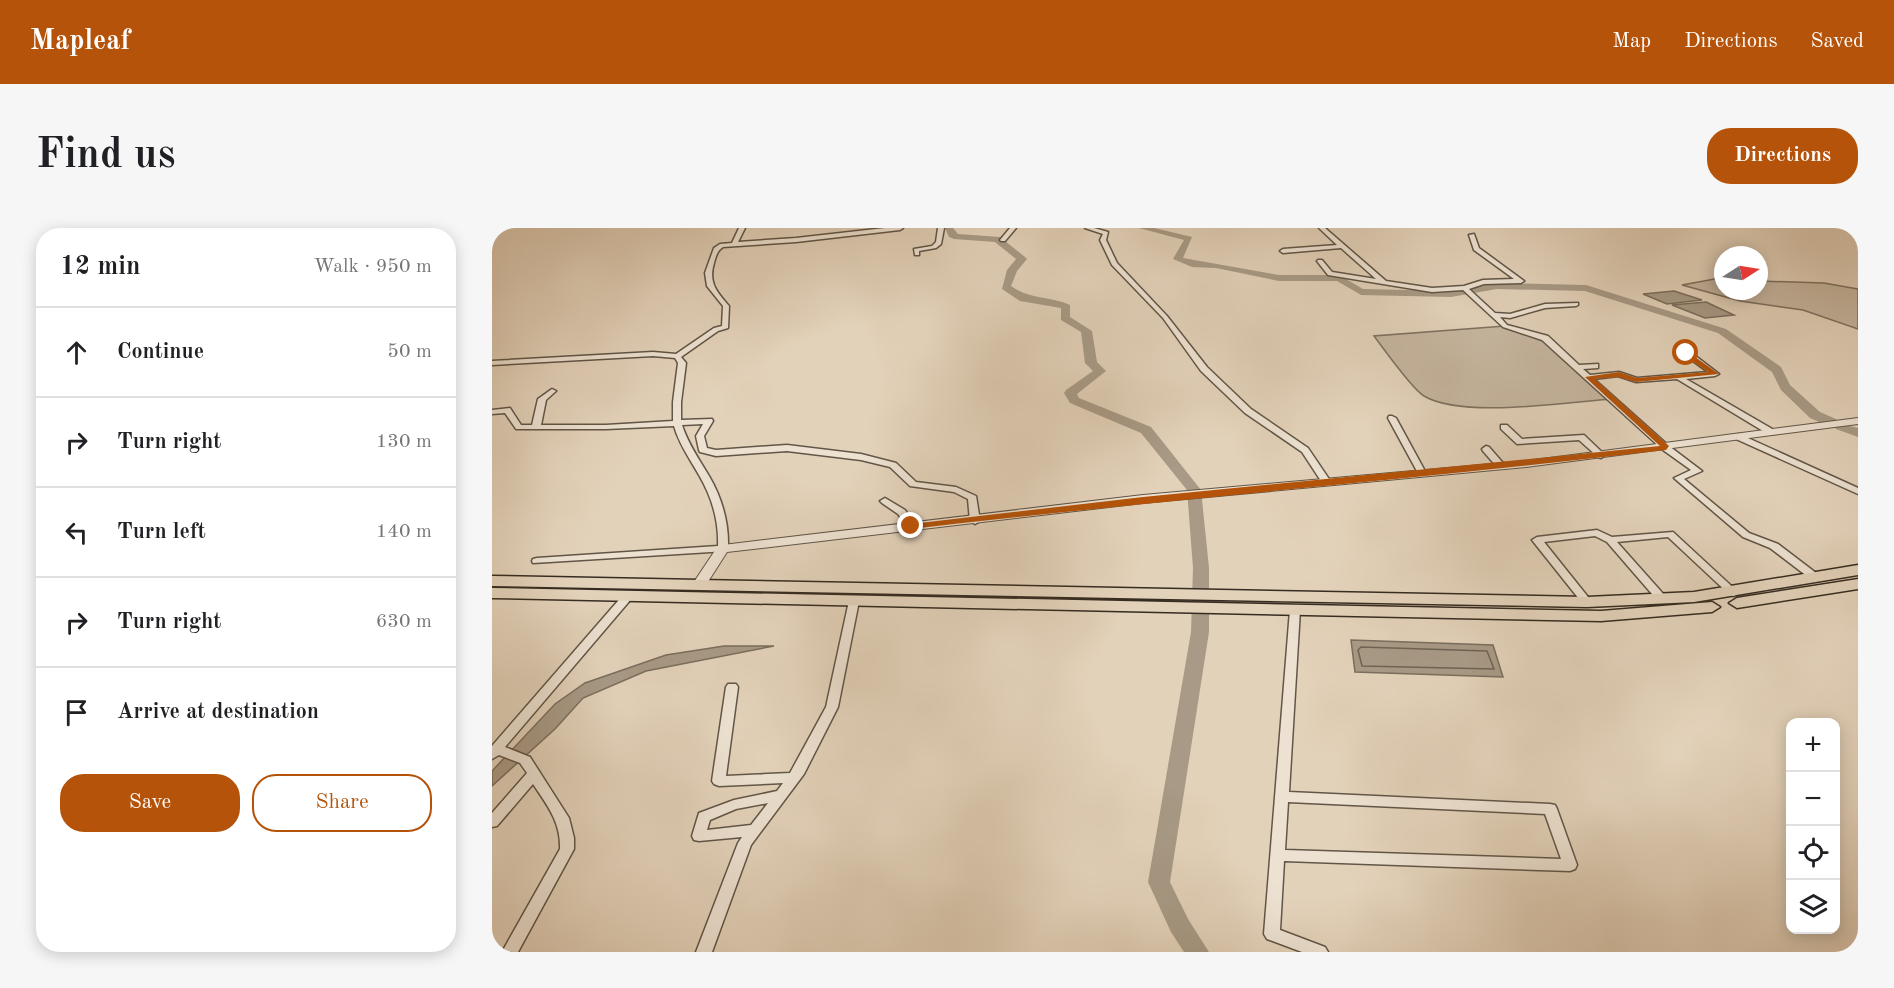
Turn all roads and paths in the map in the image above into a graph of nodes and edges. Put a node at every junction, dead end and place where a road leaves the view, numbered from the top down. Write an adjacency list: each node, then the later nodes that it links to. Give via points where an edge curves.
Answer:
1 (742, 228): 9 (street)
2 (900, 228): 9 (street)
3 (941, 228): 12 (street, via 939,243 916,250)
4 (1013, 228): 8 (street)
5 (1088, 228): 39 (street, via 1106,233 1103,240 1114,264 1165,317 1204,369 1248,411 1305,450)
6 (1322, 228): 10 (street)
7 (1472, 236): 15 (street, via 1476,249 1521,280 1483,282)
8 (1004, 240)
9 (734, 245): 19 (street, via 716,249 707,273 708,286 726,306 725,328 716,329)
10 (1342, 246): 11 (street); 14 (street)
11 (1283, 251)
12 (917, 254)
13 (1320, 261): 14 (street, via 1330,274)
14 (1383, 282): 15 (street, via 1432,290)
15 (1465, 288): 17 (street)
16 (1576, 304): 17 (street, via 1545,306 1510,316)
17 (1493, 315): 22 (street, via 1505,326 1545,338)
18 (1686, 353): 24 (street, via 1715,374)
19 (677, 356): 20 (street); 29 (street, via 682,363 676,414)
20 (492, 363)
21 (1595, 366): 22 (street)
22 (1577, 367): 23 (street)
23 (1589, 377): 24 (street); 34 (street)
24 (1678, 377): 32 (street)
25 (552, 392): 30 (street, via 542,399)
26 (492, 412): 30 (street, via 507,410 519,427)
27 (1392, 418): 38 (street)
28 (1858, 421): 32 (street)
29 (679, 424): 30 (street); 42 (street, via 709,421 700,436 703,450 716,453 787,448 893,465 913,484 956,490 972,498); 45 (street, via 718,508)
30 (536, 427)
31 (1504, 427): 36 (street, via 1520,442 1581,437)
32 (1771, 432): 33 (street)
33 (1739, 437): 34 (street); 40 (street)
34 (1666, 448): 36 (street); 48 (street, via 1698,471 1678,478 1746,535 1774,546)
35 (1486, 449): 37 (street)
36 (1601, 455): 37 (street)
37 (1500, 465): 38 (street)
38 (1422, 473): 39 (street)
39 (1326, 482): 42 (street)
40 (1858, 491)
41 (885, 501): 43 (street, via 902,512)
42 (975, 521): 43 (street)
43 (911, 526): 45 (street)
44 (1610, 540): 53 (street, via 1670,534); 55 (street); 59 (street, via 1597,533 1537,540)
45 (723, 549): 46 (street); 51 (street)
46 (537, 561)
47 (1858, 570): 48 (highway)
48 (1816, 578): 53 (highway)
49 (492, 580): 51 (highway)
50 (1858, 584): 60 (highway, via 1712,607 1601,616)
51 (699, 585): 57 (highway)
52 (492, 593): 54 (highway)
53 (1734, 593): 55 (highway)
54 (628, 596): 56 (highway); 62 (street)
55 (1662, 599): 59 (highway)
56 (854, 601): 57 (highway); 64 (street, via 832,707)
57 (1172, 601): 58 (highway)
58 (1221, 602): 59 (highway); 60 (highway)
59 (1587, 602)
60 (1295, 610): 66 (street)
61 (732, 687): 64 (street, via 719,781)
62 (498, 752): 63 (street, via 525,760)
63 (534, 774): 67 (street); 70 (street, via 565,820 569,833 567,849)
64 (793, 778): 65 (street)
65 (780, 795): 68 (street); 68 (street, via 734,805 704,817 699,836)
66 (1283, 797): 69 (street); 69 (street, via 1550,809 1570,864)
67 (492, 822)
68 (754, 830): 71 (street, via 745,843)
69 (1278, 855): 72 (street, via 1272,934)
70 (510, 952)
71 (704, 952)
72 (1320, 952)

